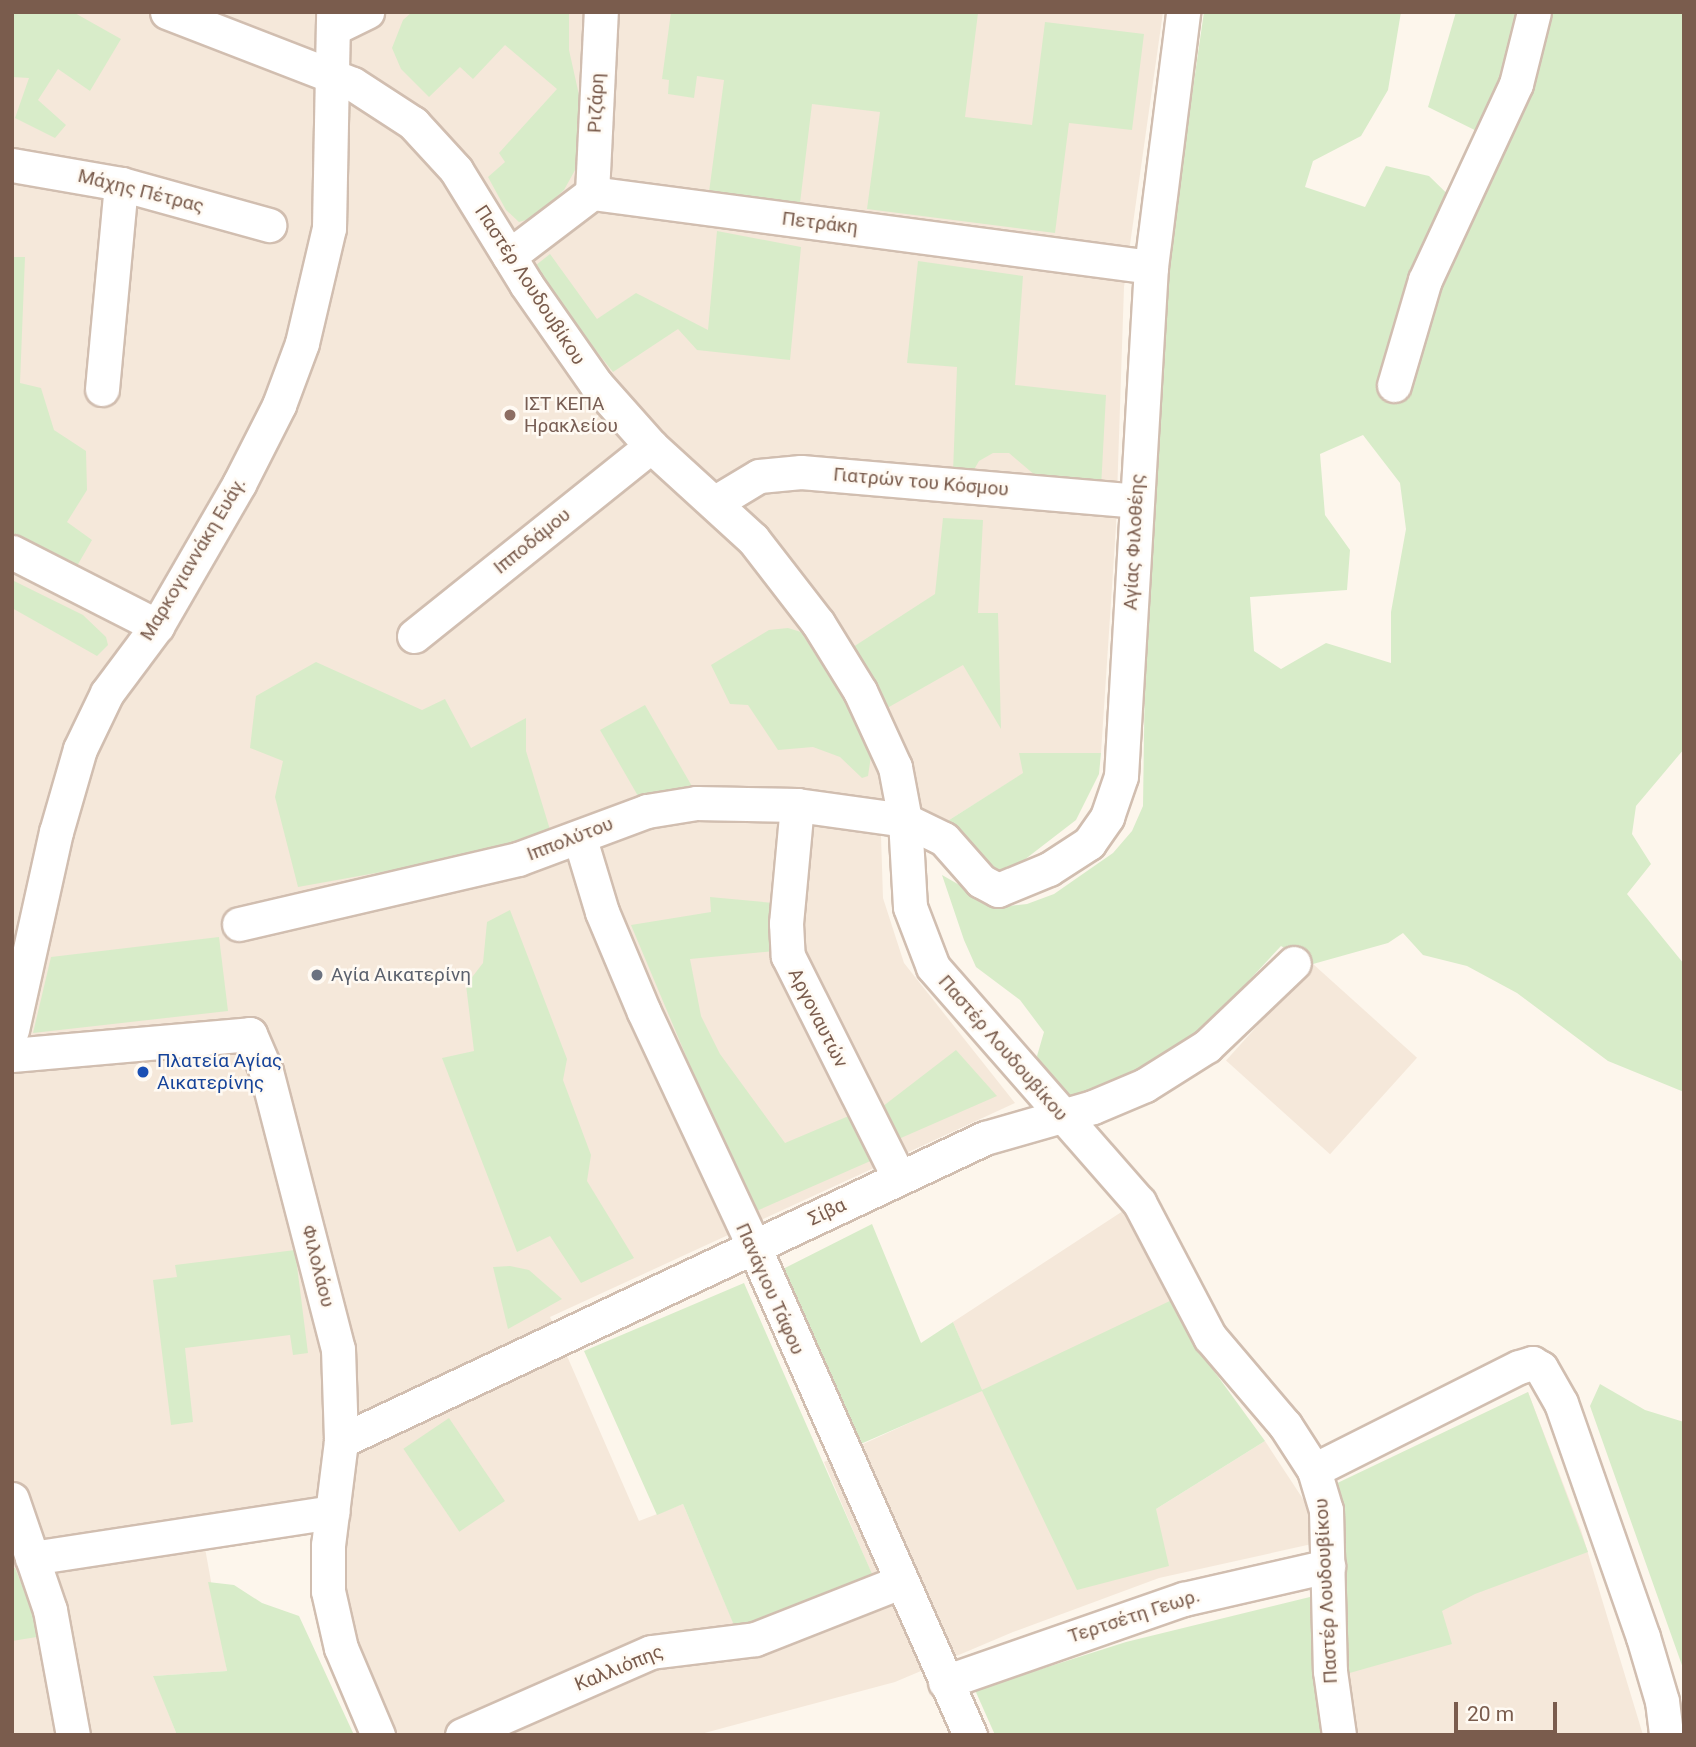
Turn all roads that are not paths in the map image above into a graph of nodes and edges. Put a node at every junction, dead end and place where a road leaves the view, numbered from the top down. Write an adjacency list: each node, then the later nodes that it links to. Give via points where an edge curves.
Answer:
1 (167, 12): 7 (street, Παστέρ Λουδουβίκου)
2 (367, 12): 6 (street)
3 (601, 12): 10 (street, Ριζάρη)
4 (1534, 12): 14 (street, via 1516,84 1425,280)
5 (1174, 13): 13 (street, Αγίας Φιλοθέης)
6 (334, 20): 7 (street, Μαρκογιαννάκη Ευάγ.)
7 (334, 78): 12 (street, Παστέρ Λουδουβίκου, via 378,97 428,138 456,170); 20 (street, Μαρκογιαννάκη Ευάγ., via 327,245 302,343 254,456)
8 (12, 165): 9 (street, Μάχης Πέτρας)
9 (121, 184): 11 (street, Μάχης Πέτρας); 15 (street)
10 (592, 193): 12 (street); 13 (street, Πετράκη)
11 (269, 225)
12 (509, 256): 16 (street, Παστέρ Λουδουβίκου, via 576,357)
13 (1151, 267): 17 (street, Αγίας Φιλοθέης)
14 (1394, 384)
15 (102, 389)
16 (650, 446): 18 (street, Παστέρ Λουδουβίκου); 21 (street, Ιπποδάμου)
17 (1136, 501): 18 (street, Γιατρών του Κόσμου, via 801,472 759,476); 23 (street, Αγίας Φιλοθέης, via 1121,776 1096,836 1049,869 998,890 981,881 944,839)
18 (714, 503): 23 (street, Παστέρ Λουδουβίκου, via 774,562 839,656 892,760)
19 (12, 552): 20 (street)
20 (157, 626): 27 (street, Μαρκογιαννάκη Ευάγ., via 107,693 80,749 56,832)
21 (414, 636)
22 (797, 805): 23 (street, Ιππολύτου); 24 (street, Ιππολύτου, via 677,805 632,816); 30 (street, Αργοναυτών, via 786,923 788,956)
23 (905, 820): 29 (street, Παστέρ Λουδουβίκου, via 905,880 925,950 955,996)
24 (580, 839): 25 (street, Ιππολύτου, via 453,876); 31 (street, Πανάγιου Τάφου, via 602,912 644,1012)
25 (240, 923)
26 (1294, 962): 29 (street, Σίβα, via 1233,1024 1179,1065 1120,1096)
27 (12, 1030)
28 (12, 1055): 32 (street, Φιλολάου, via 250,1034 270,1085 338,1349)
29 (1061, 1114): 30 (street, Σίβα, via 985,1138); 33 (street, Παστέρ Λουδουβίκου, via 1139,1202 1210,1336 1285,1425)
30 (900, 1178): 31 (street, Σίβα)
31 (754, 1247): 32 (street, Σίβα); 38 (street, Πανάγιου Τάφου)
32 (341, 1441): 35 (street, Φιλολάου)
33 (1314, 1470): 37 (street, Παστέρ Λουδουβίκου, via 1324,1498); 45 (street, via 1519,1367 1532,1363 1541,1367 1561,1403 1643,1637 1662,1701)
34 (12, 1499): 36 (street)
35 (331, 1512): 36 (street); 41 (street, Φιλολάου, via 327,1575 333,1622)
36 (32, 1558): 40 (street, via 50,1610)
37 (1328, 1566): 39 (street, Τερτσέτη Γεωρ., via 1184,1598); 44 (street, Παστέρ Λουδουβίκου, via 1329,1671)
38 (900, 1582): 39 (street, Πανάγιου Τάφου); 42 (street, Καλλιόπης, via 755,1639 651,1653)
39 (945, 1682): 43 (street, Πανάγιου Τάφου)
40 (73, 1735)
41 (378, 1735)
42 (462, 1735)
43 (970, 1735)
44 (1339, 1735)
45 (1666, 1735)

